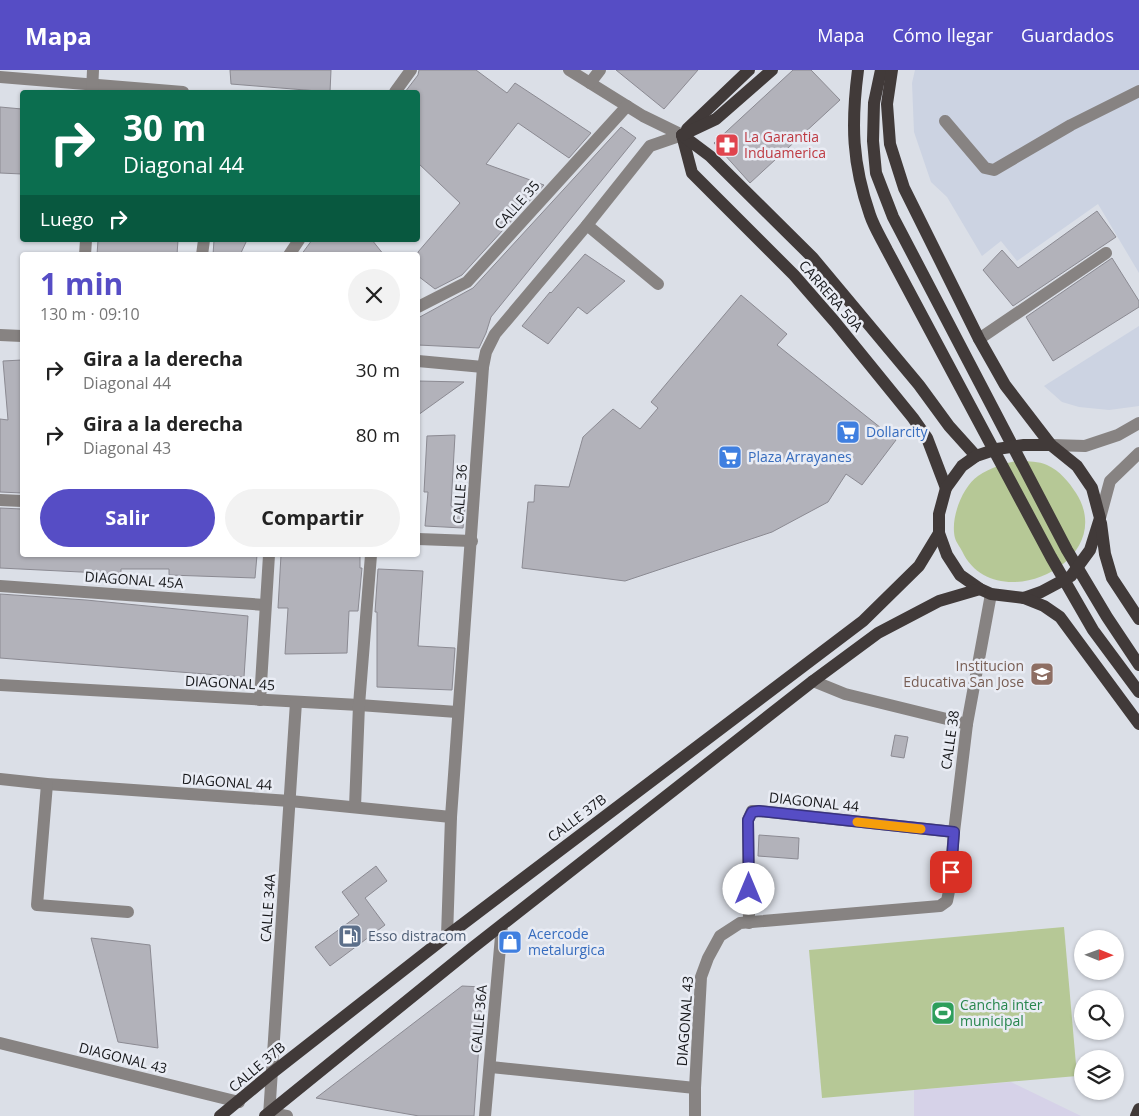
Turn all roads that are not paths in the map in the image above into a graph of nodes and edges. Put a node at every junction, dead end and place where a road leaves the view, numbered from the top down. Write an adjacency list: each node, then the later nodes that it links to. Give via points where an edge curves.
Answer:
1 (93, 70): 12 (street)
2 (411, 70): 14 (street)
3 (569, 70): 11 (street, CARRERA 50A)
4 (600, 70): 11 (street)
5 (749, 70): 18 (main road, CALLE 36)
6 (772, 70): 18 (main road, CALLE 36, via 716,119)
7 (858, 70): 49 (main road, via 854,107 855,153 870,216 1051,557 1093,630)
8 (881, 70): 46 (main road, via 874,103 876,173 892,217 1067,550)
9 (892, 70): 25 (main road, via 887,104 890,144 904,188)
10 (0, 77): 12 (street)
11 (590, 83): 16 (street, CARRERA 50A)
12 (92, 89): 13 (street)
13 (122, 90)
14 (396, 90)
15 (1139, 90): 17 (street, via 994,170 984,168)
16 (627, 106): 18 (street, CARRERA 50A); 22 (street, CALLE 35, via 467,282)
17 (945, 121)
18 (682, 135): 19 (street, CALLE 36, via 650,146); 31 (main road, CARRERA 50A, via 710,156 813,258); 32 (main road, CARRERA 50A, via 692,172 800,282 914,418 927,438)
19 (587, 225): 21 (street); 27 (street, CALLE 36, via 495,334)
20 (1106, 253): 25 (street)
21 (658, 284)
22 (420, 306)
23 (0, 335): 24 (street)
24 (20, 336)
25 (979, 339): 29 (main road, via 1005,385)
26 (420, 361): 27 (street)
27 (483, 366): 38 (street, CALLE 36)
28 (1139, 423): 29 (street, via 1118,435 1085,446)
29 (1052, 446): 31 (main road, via 1024,445); 35 (main road, via 1078,466 1092,488)
30 (1139, 453): 35 (street, via 1110,481)
31 (976, 456): 32 (main road, via 962,466)
32 (946, 488): 36 (main road, via 939,514)
33 (0, 500): 34 (street)
34 (20, 502)
35 (1100, 518): 43 (main road, via 1090,550 1071,576); 45 (main road, via 1112,578)
36 (939, 533): 42 (main road, via 946,555 960,575); 65 (main road, CALLE 37B, via 918,566 862,621)
37 (420, 538): 38 (street)
38 (472, 541): 53 (street, CALLE 36)
39 (269, 557): 44 (street)
40 (371, 557): 52 (street)
41 (0, 586): 44 (street, DIAGONAL 45A)
42 (986, 591): 43 (main road); 47 (main road, via 939,601 878,633); 54 (street, CALLE 38)
43 (1024, 598): 55 (main road, via 1060,617)
44 (266, 605): 50 (street)
45 (1139, 618)
46 (1139, 665)
47 (813, 681): 54 (street, via 845,694); 64 (main road)
48 (0, 685): 50 (street, DIAGONAL 45)
49 (1139, 692)
50 (260, 700): 51 (street, DIAGONAL 45)
51 (296, 702): 52 (street, DIAGONAL 45); 58 (street, CALLE 34A)
52 (359, 705): 53 (street, DIAGONAL 45); 59 (street)
53 (457, 712): 60 (street, CALLE 36)
54 (967, 724): 61 (street, CALLE 38)
55 (1139, 724)
56 (0, 779): 57 (street, DIAGONAL 44)
57 (47, 784): 58 (street, DIAGONAL 44); 62 (street, via 37,905)
58 (290, 801): 59 (street, DIAGONAL 44); 68 (street, CALLE 34A)
59 (355, 807): 60 (street, DIAGONAL 44)
60 (451, 817): 65 (street, CALLE 36)
61 (954, 832): 63 (street, DIAGONAL 43, via 949,891 947,901 940,906); 63 (street, DIAGONAL 44, via 752,812 748,820)
62 (128, 912)
63 (749, 923): 69 (street, DIAGONAL 43, via 740,924 720,936 701,977)
64 (502, 925): 67 (street, CALLE 36A); 72 (main road)
65 (447, 936): 68 (main road, CALLE 37B)
66 (0, 1043): 70 (street, DIAGONAL 43)
67 (491, 1067): 69 (street, DIAGONAL 43); 75 (street, CALLE 36A)
68 (272, 1073): 70 (main road, CALLE 37B); 72 (street, CALLE 34A)
69 (695, 1088): 76 (street)
70 (239, 1102): 73 (main road, CALLE 37B)
71 (1139, 1109): 77 (main road)
72 (268, 1115): 74 (street)
73 (220, 1116)
74 (287, 1116)
75 (485, 1116)
76 (696, 1116)
77 (1136, 1116)

